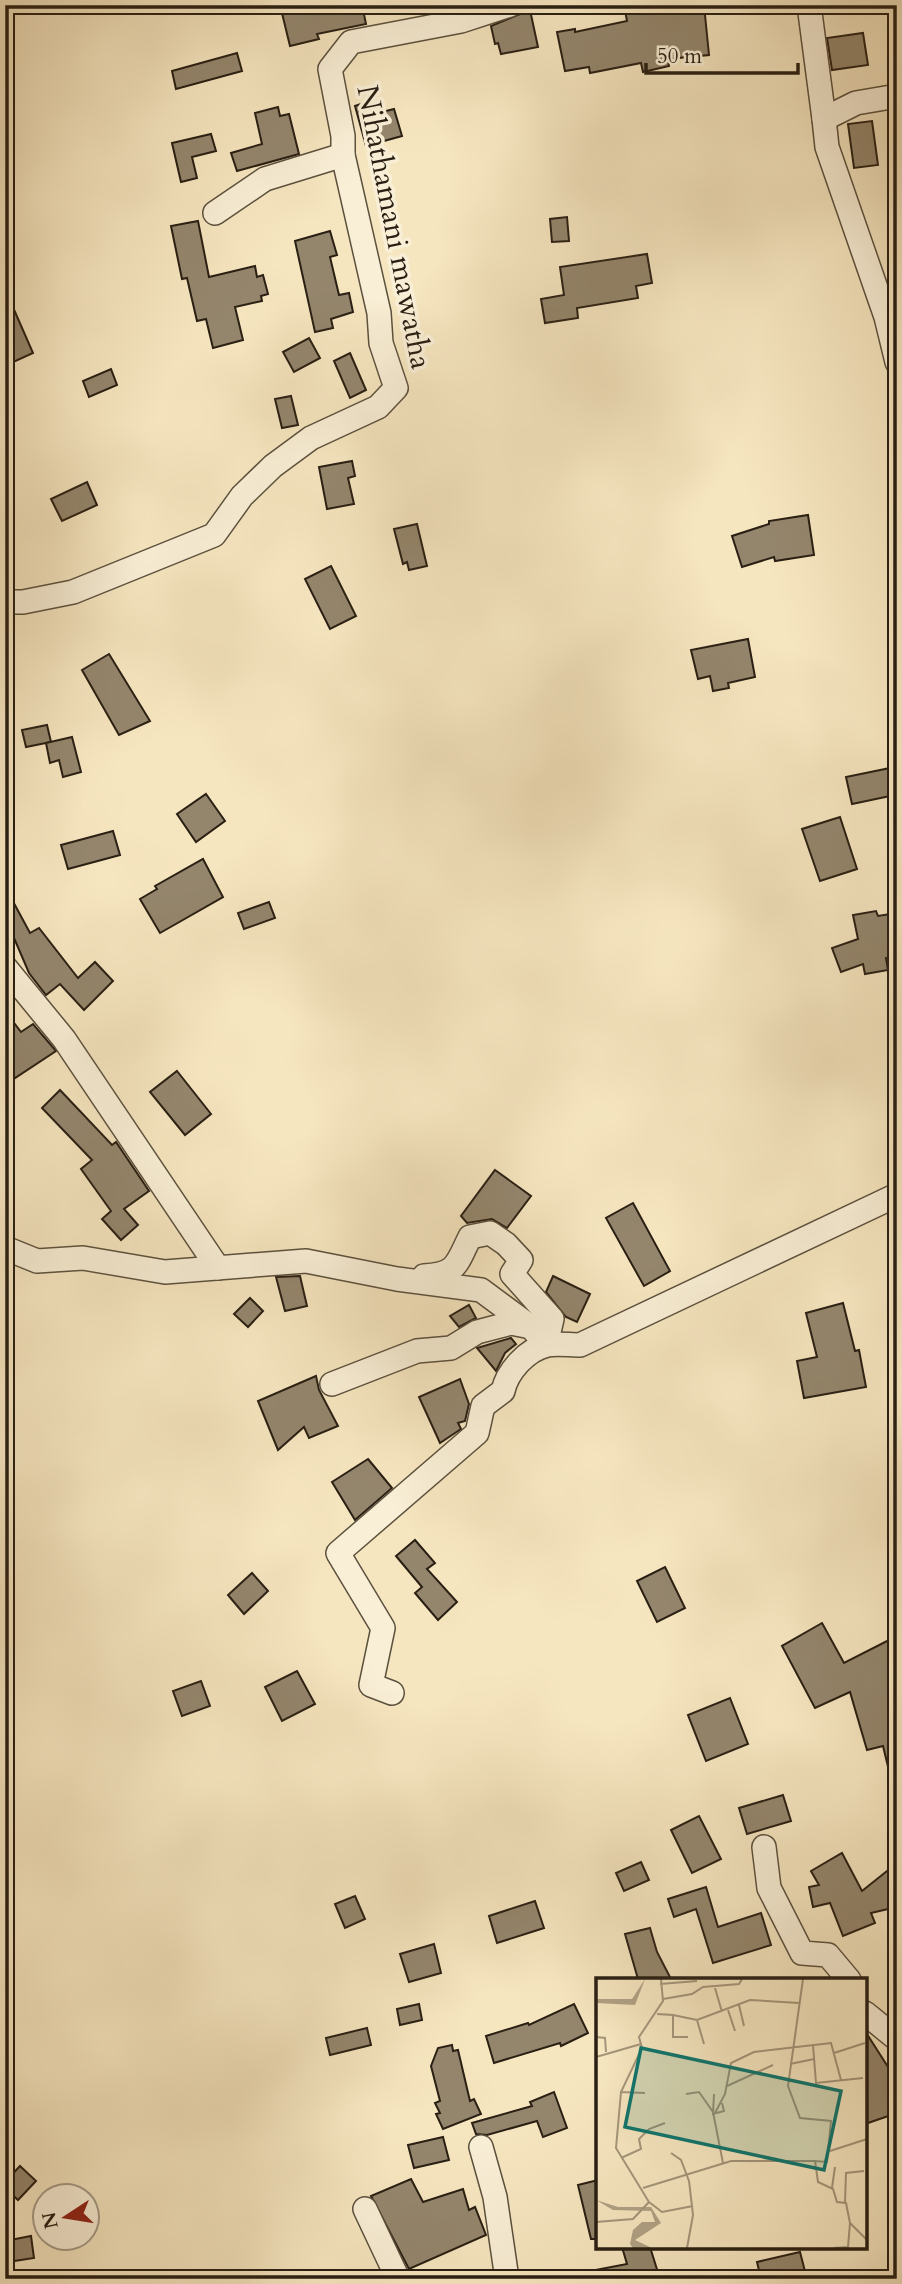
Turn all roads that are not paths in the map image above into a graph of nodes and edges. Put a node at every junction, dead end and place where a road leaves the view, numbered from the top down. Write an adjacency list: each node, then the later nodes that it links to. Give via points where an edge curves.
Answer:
1 (509, 5): 5 (street, Nihathamani mawatha, via 461,21 351,42 330,68)
2 (809, 5): 4 (street)
3 (897, 96): 4 (street, via 856,103)
4 (824, 120): 7 (street, via 827,147)
5 (343, 155): 6 (street, via 265,179); 8 (street, Nihathamani mawatha, via 379,313 381,343 396,388 378,407 311,438 272,466 242,496 214,535 73,592)
6 (215, 213)
7 (897, 362)
8 (5, 602)
9 (5, 967): 12 (street, via 64,1039)
10 (897, 1195): 15 (street, via 580,1345)
11 (5, 1248): 12 (street, via 37,1261 83,1258 165,1272)
12 (218, 1268): 13 (street, via 306,1261)
13 (397, 1279): 14 (street, via 481,1290); 15 (street, via 444,1275 454,1269 470,1237 489,1234 521,1260 512,1274 552,1319)
14 (531, 1327): 15 (street); 16 (street, via 511,1324 477,1332 451,1348 417,1351)
15 (546, 1345): 17 (street, via 506,1376 503,1391 483,1406 477,1433 338,1552 383,1628 371,1685)
16 (331, 1384)
17 (392, 1693)
18 (764, 1847): 19 (street, via 768,1888 802,1953 828,1955)
19 (848, 1978)
20 (867, 2015): 21 (street)
21 (897, 2039)
22 (481, 2147): 25 (street, via 495,2197)
23 (365, 2209): 24 (street)
24 (398, 2279)
25 (507, 2279)

